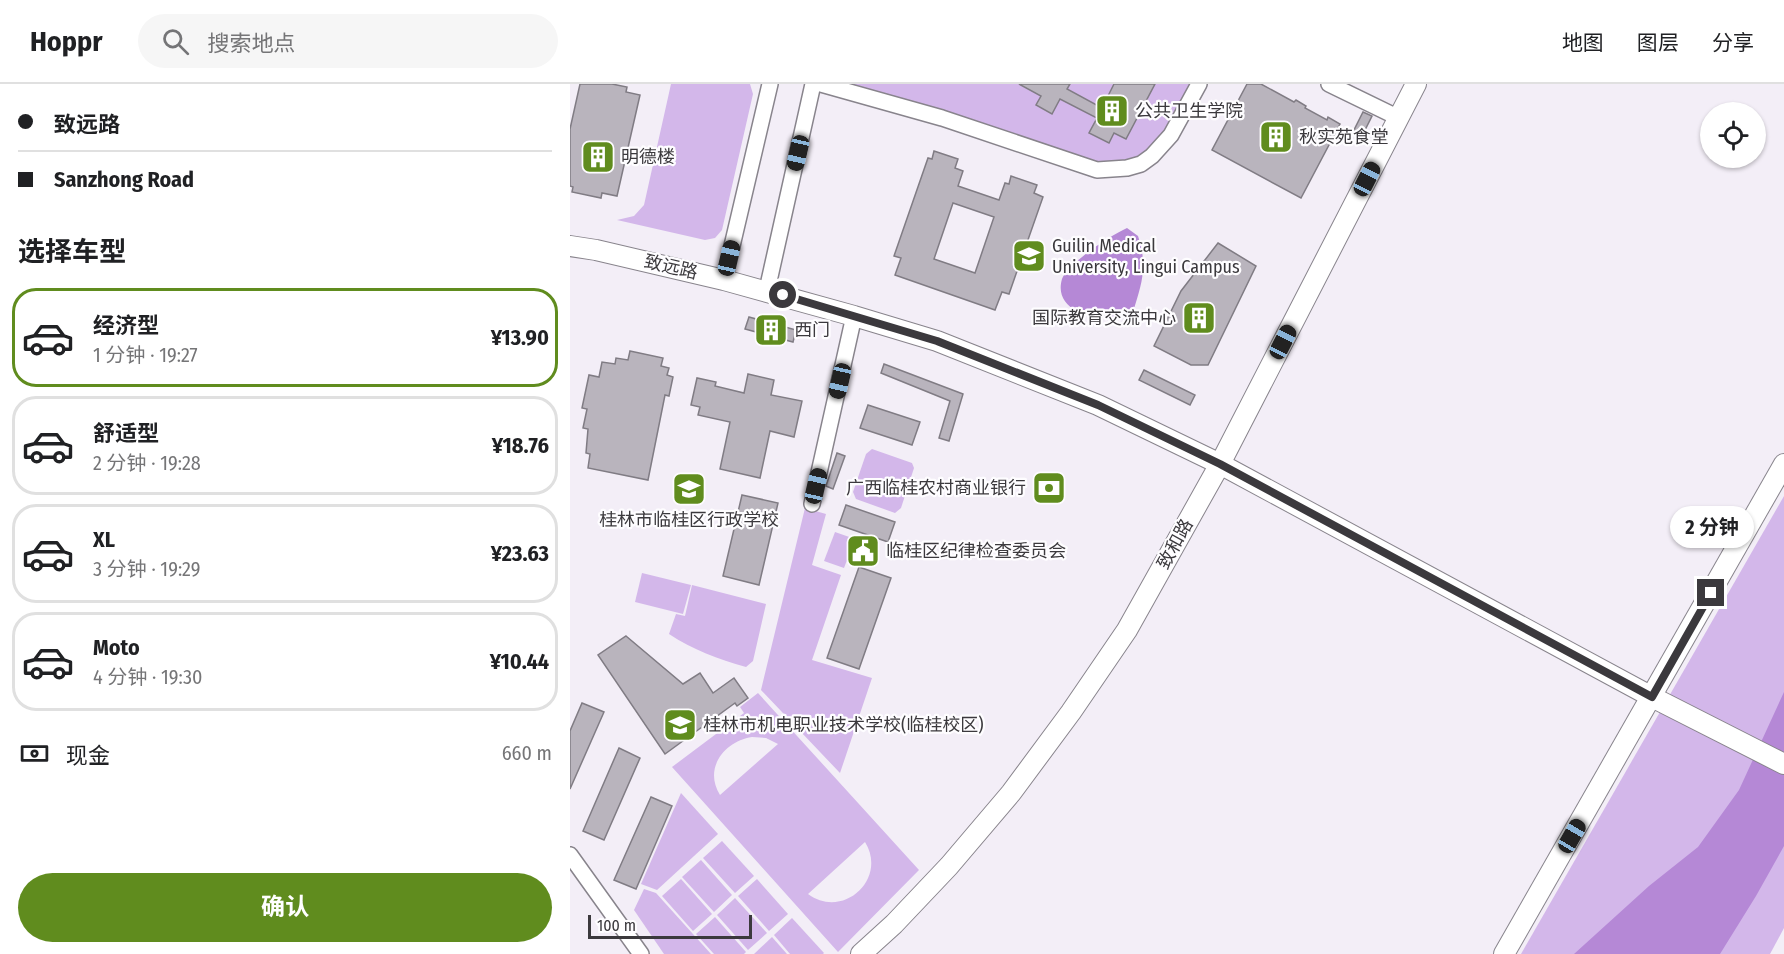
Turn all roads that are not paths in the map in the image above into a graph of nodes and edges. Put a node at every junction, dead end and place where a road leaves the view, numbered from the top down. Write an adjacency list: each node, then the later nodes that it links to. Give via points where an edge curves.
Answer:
1 (770, 84): 9 (street)
2 (813, 84): 10 (street)
3 (821, 84): 4 (street, via 1097,170 1127,168 1152,156 1171,135)
4 (1199, 84)
5 (1329, 84): 7 (street)
6 (1416, 84): 7 (main road, 致和路)
7 (1399, 118): 12 (main road, 致和路)
8 (570, 246): 9 (main road, 致远路)
9 (724, 280): 10 (main road, 致远路)
10 (767, 290): 11 (main road, 致远路)
11 (854, 316): 12 (main road, 致远路, via 937,341 1098,405); 14 (street)
12 (1220, 464): 15 (main road, 致远路); 21 (main road, 致和路, via 1127,630 1071,712 1011,793 949,866)
13 (1784, 464): 15 (main road)
14 (812, 504)
15 (1652, 697): 16 (main road, 致远路); 22 (main road)
16 (1784, 764)
17 (570, 855): 20 (street)
18 (570, 867): 19 (street)
19 (630, 954)
20 (641, 954)
21 (861, 954)
22 (1504, 954)

